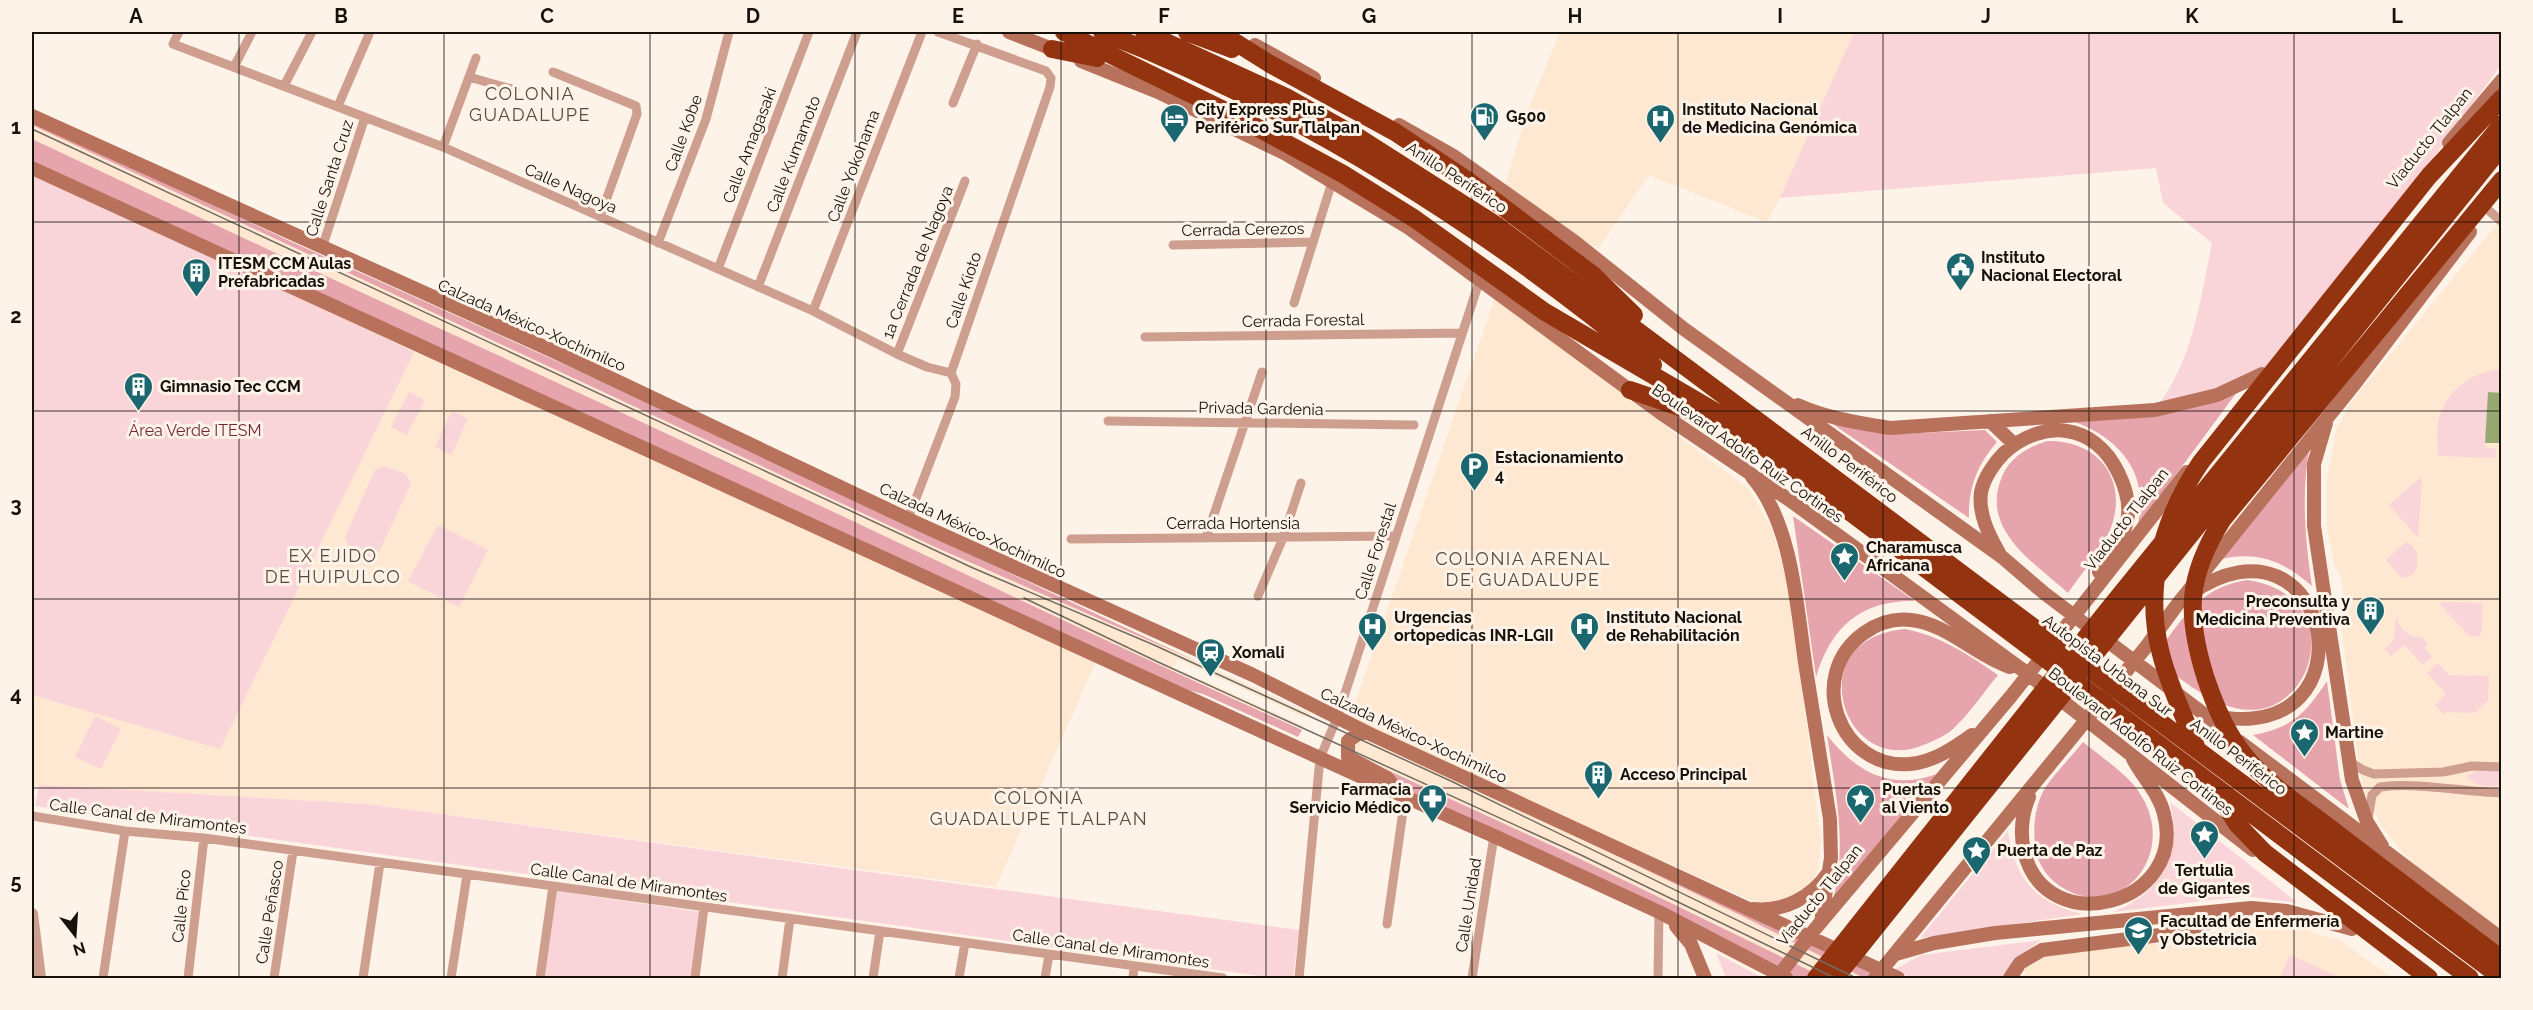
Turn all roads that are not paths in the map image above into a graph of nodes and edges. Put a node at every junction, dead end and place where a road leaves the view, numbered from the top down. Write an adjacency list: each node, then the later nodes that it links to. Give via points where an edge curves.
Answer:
1 (179, 32): 21 (street, Calle Nagoya, via 173,44)
2 (252, 32): 21 (street)
3 (312, 32): 26 (street)
4 (370, 32): 30 (street)
5 (729, 32): 49 (street, Calle Kobe, via 706,119)
6 (809, 32): 52 (street, Calle Amagasaki)
7 (857, 32): 54 (street, Calle Kumamoto)
8 (922, 32): 57 (street, Calle Yokohama)
9 (938, 32): 17 (street)
10 (1009, 32): 18 (main road, Boulevard Adolfo Ruiz Cortines)
11 (1064, 32): 23 (highway)
12 (1102, 32): 67 (highway, Anillo Periférico, via 1242,93 1348,150 1440,207 1553,286)
13 (1144, 32): 101 (highway, Anillo Periférico, via 1288,98 1358,137 1496,225)
14 (1187, 32): 20 (highway)
15 (1219, 32): 20 (highway)
16 (1229, 32): 66 (main road, via 1452,155 1575,242)
17 (977, 44): 29 (street); 62 (street, Calle Kioto, via 1046,71 1051,78)
18 (1052, 49): 23 (highway, via 1089,55); 42 (main road, Boulevard Adolfo Ruiz Cortines, via 1167,97 1286,154)
19 (476, 58): 24 (street)
20 (1270, 64): 67 (highway, via 1395,132 1593,274)
21 (234, 67): 26 (street, Calle Nagoya)
22 (553, 72): 46 (street, via 634,104 638,110)
23 (1148, 73): 67 (highway, via 1272,134 1342,174 1415,219 1545,312)
24 (469, 76): 27 (street); 37 (street)
25 (2502, 80): 38 (main road, Viaducto Tlalpan)
26 (285, 86): 30 (street, Calle Nagoya)
27 (515, 90)
28 (2502, 98): 55 (highway, via 2442,161)
29 (953, 103)
30 (338, 106): 33 (street, Calle Nagoya)
31 (2502, 107): 38 (highway)
32 (32, 116): 51 (main road, Calzada México-Xochimilco)
33 (365, 117): 37 (street, Calle Nagoya); 51 (street, Calle Santa Cruz)
34 (2502, 124): 85 (highway)
35 (2502, 130): 44 (highway)
36 (2502, 146): 85 (highway)
37 (443, 147): 46 (street, Calle Nagoya)
38 (2442, 151): 63 (main road, Viaducto Tlalpan)
39 (2502, 151): 44 (highway)
40 (32, 168): 92 (main road)
41 (965, 181): 60 (street, 1a Cerrada de Nagoya)
42 (1332, 182): 48 (street); 53 (main road, Boulevard Adolfo Ruiz Cortines, via 1409,228)
43 (2501, 190): 45 (main road); 65 (highway)
44 (2458, 194): 55 (highway); 65 (highway)
45 (2487, 209): 47 (street); 68 (main road)
46 (600, 217): 49 (street, Calle Nagoya)
47 (2502, 222)
48 (1313, 242): 50 (street, Cerrada Cerezos); 56 (street)
49 (658, 243): 52 (street, Calle Nagoya)
50 (1173, 245)
51 (322, 248): 76 (main road, Calzada México-Xochimilco, via 551,350)
52 (718, 269): 54 (street, Calle Nagoya)
53 (1480, 279): 58 (street, Calle Forestal); 64 (main road, Boulevard Adolfo Ruiz Cortines)
54 (758, 287): 57 (street, Calle Nagoya)
55 (2339, 291): 154 (highway, via 2189,480 2158,559 2156,626 2165,668 2198,751 2237,824 2275,861)
56 (1294, 303)
57 (813, 311): 60 (street, Calle Nagoya)
58 (1462, 333): 59 (street, Cerrada Forestal); 77 (street, Calle Forestal)
59 (1145, 337)
60 (897, 354): 62 (street, Calle Nagoya)
61 (1262, 372): 71 (street)
62 (951, 373): 76 (street, Calle Kioto, via 956,384 955,398)
63 (2262, 374): 70 (main road, via 2217,395 2155,410); 83 (main road, Viaducto Tlalpan)
64 (1630, 390): 67 (highway); 74 (main road, Boulevard Adolfo Ruiz Cortines)
65 (2327, 392): 126 (highway, via 2223,519 2207,547 2192,598 2198,653 2217,713 2257,770)
66 (1774, 395): 70 (main road, via 1811,411 1890,428); 81 (main road)
67 (1724, 414): 155 (highway, Anillo Periférico); 156 (highway, Autopista Urbana Sur); 157 (highway, Autopista Urbana Sur, via 1824,476)
68 (2329, 414): 84 (main road); 93 (main road, via 2314,464 2314,525)
69 (1108, 421): 71 (street, Privada Gardenia)
70 (1990, 421): 73 (main road)
71 (1246, 422): 72 (street, Privada Gardenia); 78 (street)
72 (1414, 425)
73 (2014, 444): 81 (main road, via 1998,459 1981,492 1988,533); 83 (main road, via 2047,430 2076,432 2106,452 2128,492 2127,522 2120,542 2095,579)
74 (1744, 469): 86 (main road, Boulevard Adolfo Ruiz Cortines); 108 (main road, via 1777,522 1793,581 1831,826)
75 (1301, 483): 79 (street)
76 (908, 519): 88 (main road, Calzada México-Xochimilco, via 1253,675)
77 (1396, 536): 79 (street, Cerrada Hortensia); 88 (street, Calle Forestal)
78 (1206, 538): 79 (street, Cerrada Hortensia); 80 (street, Cerrada Hortensia)
79 (1283, 538): 82 (street)
80 (1071, 539)
81 (2001, 557): 87 (main road)
82 (1258, 596)
83 (2087, 601): 89 (main road, Viaducto Tlalpan)
84 (2177, 605): 87 (main road, via 2222,578 2265,573 2297,590 2317,624 2318,662 2307,687 2295,701 2261,717); 96 (main road)
85 (2112, 619): 121 (highway)
86 (2024, 671): 89 (main road, via 1993,660 1934,626 1903,619 1877,625 1861,635 1848,648 1835,672 1833,698 1840,722 1864,750 1886,761 1912,764 1930,759 1961,743); 91 (main road, Boulevard Adolfo Ruiz Cortines)
87 (2205, 714): 95 (main road)
88 (1337, 718): 90 (main road, Calzada México-Xochimilco); 92 (street, Calle Forestal)
89 (1990, 721): 118 (main road, Viaducto Tlalpan)
90 (1368, 733): 98 (main road, via 1359,733 1348,741 1348,757 1391,781); 113 (main road, Calzada México-Xochimilco)
91 (2129, 752): 96 (main road, via 2161,806 2167,841 2162,860 2151,877 2118,899 2098,903 2066,900 2048,891 2035,878 2027,862 2022,833 2028,800); 119 (main road, Boulevard Adolfo Ruiz Cortines)
92 (1320, 758): 98 (main road); 142 (street, Calle Forestal)
93 (2349, 761): 94 (street, via 2374,774); 100 (main road)
94 (2502, 767)
95 (2274, 768): 101 (highway); 106 (main road)
96 (2039, 780): 125 (main road)
97 (2502, 793): 100 (street, via 2443,787 2380,787 2372,795)
98 (1403, 796): 103 (main road); 117 (street)
99 (32, 816): 102 (street, Calle Canal de Miramontes)
100 (2367, 822): 106 (main road)
101 (2304, 829): 158 (highway, Anillo Periférico)
102 (125, 831): 104 (street, Calle Canal de Miramontes); 129 (street)
103 (1494, 836): 114 (main road); 143 (street, Calle Unidad)
104 (204, 838): 105 (street, Calle Canal de Miramontes); 130 (street, Calle Pico)
105 (293, 851): 107 (street, Calle Canal de Miramontes); 131 (street, Calle Peñasco)
106 (2386, 852): 122 (main road)
107 (380, 863): 109 (street, Calle Canal de Miramontes); 132 (street)
108 (1830, 870): 113 (main road, via 1799,900 1769,909); 118 (main road)
109 (466, 875): 110 (street, Calle Canal de Miramontes); 133 (street)
110 (553, 886): 111 (street, Calle Canal de Miramontes); 134 (street)
111 (704, 908): 116 (street, Calle Canal de Miramontes); 135 (street)
112 (2241, 908): 119 (main road, via 2281,910); 125 (main road, via 1995,933 1934,943); 152 (main road, via 2209,923 2168,934 2042,950 2020,963)
113 (1748, 909): 151 (main road, Calzada México-Xochimilco)
114 (1659, 912): 144 (street); 145 (main road, via 1684,933); 147 (main road)
115 (32, 914): 128 (street)
116 (790, 919): 120 (street, Calle Canal de Miramontes); 136 (street)
117 (1387, 924)
118 (1818, 926): 146 (main road, Viaducto Tlalpan)
119 (2352, 929): 153 (main road, Boulevard Adolfo Ruiz Cortines)
120 (880, 931): 123 (street, Calle Canal de Miramontes); 137 (street)
121 (1861, 934): 148 (highway); 149 (highway)
122 (2502, 939)
123 (965, 943): 124 (street, Calle Canal de Miramontes); 138 (street)
124 (1049, 955): 127 (street, Calle Canal de Miramontes); 139 (street)
125 (1892, 958): 150 (main road)
126 (2502, 959)
127 (1134, 966): 140 (street); 141 (street, Calle Canal de Miramontes)
128 (40, 978)
129 (103, 978)
130 (188, 978)
131 (274, 978)
132 (363, 978)
133 (451, 978)
134 (540, 978)
135 (694, 978)
136 (782, 978)
137 (873, 978)
138 (959, 978)
139 (1045, 978)
140 (1133, 978)
141 (1219, 978)
142 (1299, 978)
143 (1472, 978)
144 (1658, 978)
145 (1705, 978)
146 (1777, 978)
147 (1786, 978)
148 (1816, 978)
149 (1835, 978)
150 (1875, 978)
151 (1898, 978)
152 (2010, 978)
153 (2421, 978)
154 (2429, 978)
155 (2457, 978)
156 (2470, 978)
157 (2491, 978)
158 (2502, 978)

